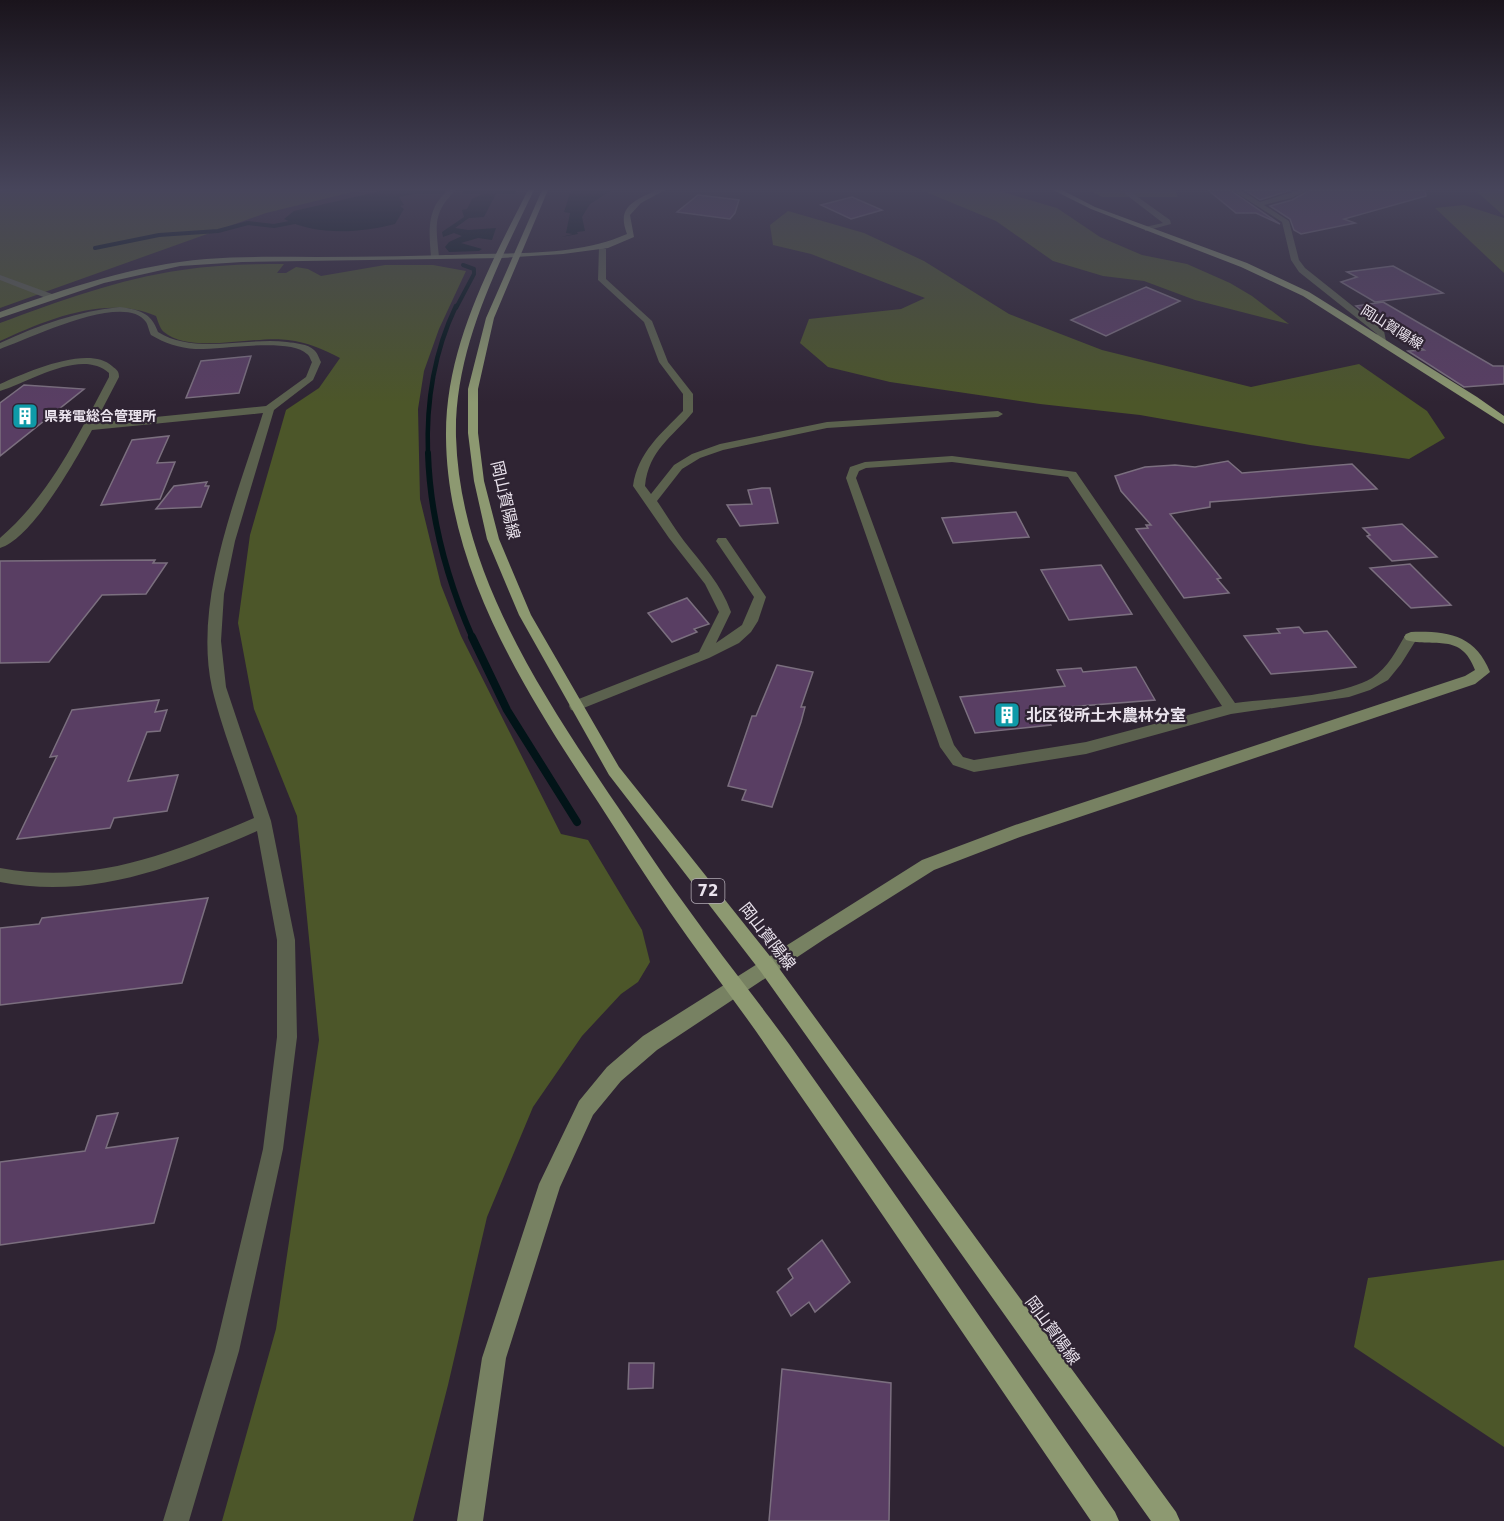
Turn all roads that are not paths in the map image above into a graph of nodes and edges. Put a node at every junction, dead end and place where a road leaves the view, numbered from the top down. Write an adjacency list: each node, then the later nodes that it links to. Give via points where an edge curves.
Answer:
1 (206, 261): 8 (street, via 128,274)
2 (496, 261): 26 (main road, 72, via 471,322 454,394 451,438 468,538 497,616 549,716)
3 (516, 261): 21 (main road, 岡山賀陽線 / 72, via 490,318 474,389 473,433 479,481 493,538 525,615)
4 (602, 261): 17 (street, via 602,280 648,321 664,362 688,394 688,412 651,449 639,469 639,486)
5 (1234, 261): 10 (main road, 岡山賀陽線, via 1306,294)
6 (1296, 261): 10 (street, via 1380,333)
7 (0, 277): 8 (street)
8 (49, 297): 9 (street)
9 (0, 315)
10 (1384, 344): 15 (main road, 岡山賀陽線)
11 (0, 346): 13 (street, via 68,319 124,311 143,315 149,319 154,333 184,345 272,342 314,354 314,371 302,385)
12 (0, 388): 16 (street, via 55,366 77,362 107,365 114,377)
13 (268, 409): 16 (street); 23 (street, via 229,541 218,594 214,641 219,687)
14 (998, 414): 17 (street, via 827,425 720,447 678,467)
15 (1504, 421)
16 (87, 427): 19 (street, via 49,495)
17 (652, 500): 20 (street, via 720,597 725,612)
18 (722, 541): 20 (street, via 760,597 753,621 740,637)
19 (0, 544)
20 (704, 655): 21 (street)
21 (576, 706): 25 (main road, 岡山賀陽線 / 72, via 614,771)
22 (1231, 709): 22 (street, via 1072,474 952,459 854,469 850,478 947,747 958,762 974,766 1086,748); 25 (street, via 1354,691 1376,682 1391,669 1412,637 1449,639 1473,650 1483,672 1470,680 1014,832 928,865)
23 (264, 821): 24 (street, via 126,872 62,880); 27 (street, via 286,940 287,1037 273,1149 227,1351)
24 (0, 875)
25 (767, 966): 26 (street); 30 (main road, 岡山賀陽線 / 72)
26 (735, 987): 28 (street, via 650,1043 614,1074 586,1108 567,1145 550,1184 494,1358); 29 (main road, 72)
27 (176, 1521)
28 (471, 1521)
29 (1106, 1521)
30 (1167, 1521)

